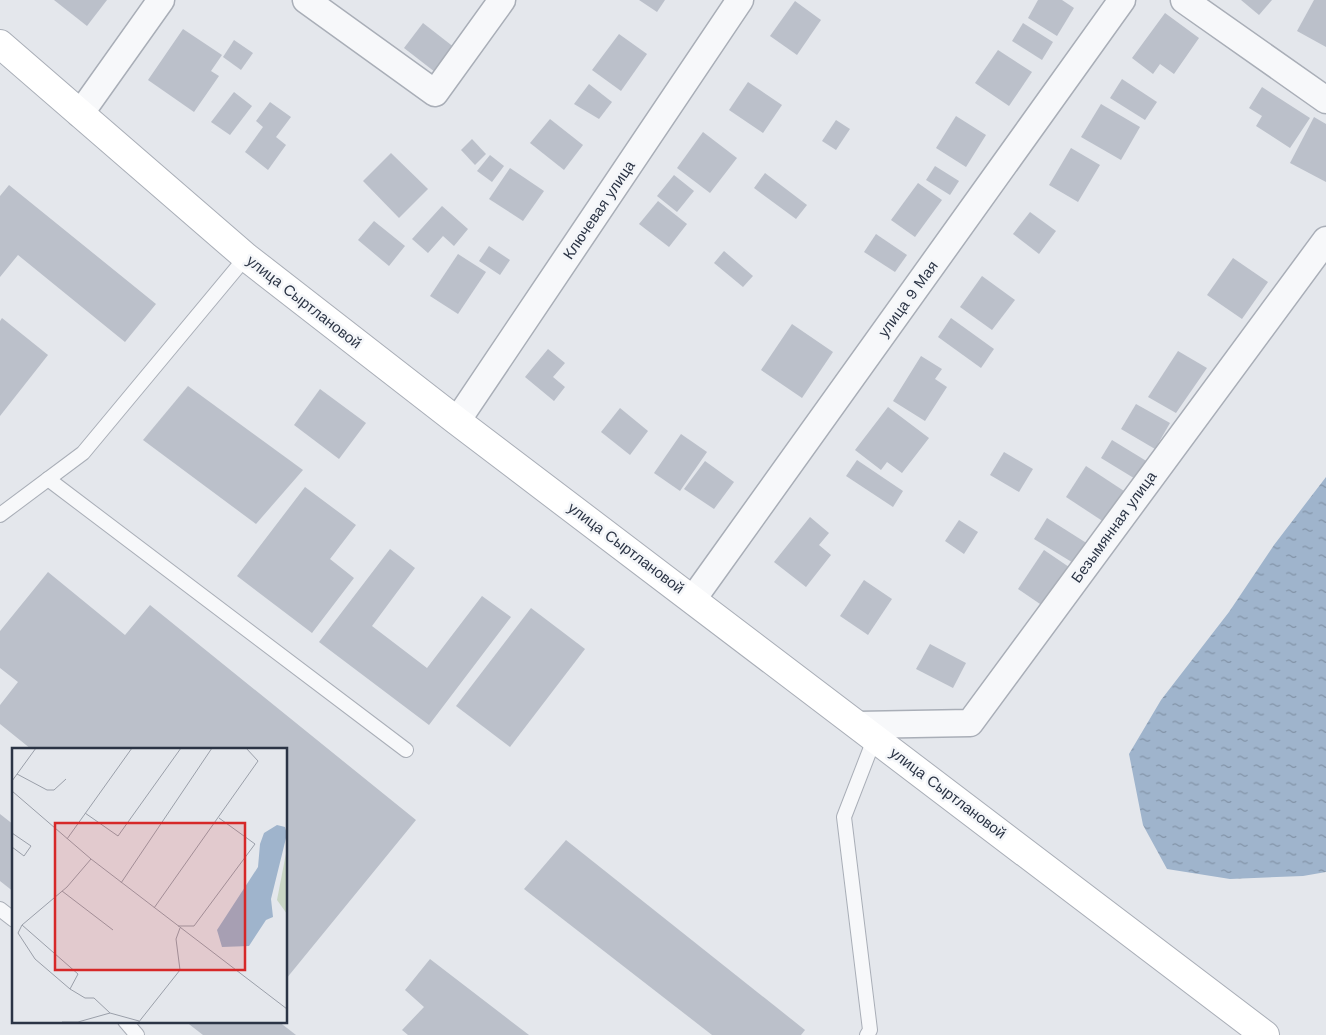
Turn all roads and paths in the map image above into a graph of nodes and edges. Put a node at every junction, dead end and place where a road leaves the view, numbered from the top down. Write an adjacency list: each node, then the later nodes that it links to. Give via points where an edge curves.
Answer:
1 (161, 0): 9 (street)
2 (306, 0): 3 (street, via 435,93)
3 (502, 0)
4 (740, 0): 12 (street, Ключевая улица)
5 (1122, 0): 15 (street, улица 9 Мая)
6 (1184, 0): 8 (street)
7 (0, 44): 9 (street, улица Сыртлановой)
8 (1326, 100)
9 (80, 114): 11 (street, улица Сыртлановой)
10 (1326, 240): 16 (street, Безымянная улица, via 970,723)
11 (246, 257): 12 (street, улица Сыртлановой); 13 (lane, via 83,453)
12 (457, 421): 15 (street, улица Сыртлановой)
13 (48, 479): 14 (lane); 17 (lane)
14 (0, 515)
15 (693, 599): 16 (street, улица Сыртлановой)
16 (866, 731): 22 (lane, via 844,817 870,1030); 23 (street, улица Сыртлановой)
17 (406, 750)
18 (0, 909): 19 (lane)
19 (12, 918)
20 (126, 1022): 21 (lane)
21 (137, 1035)
22 (867, 1035)
23 (1265, 1035)

